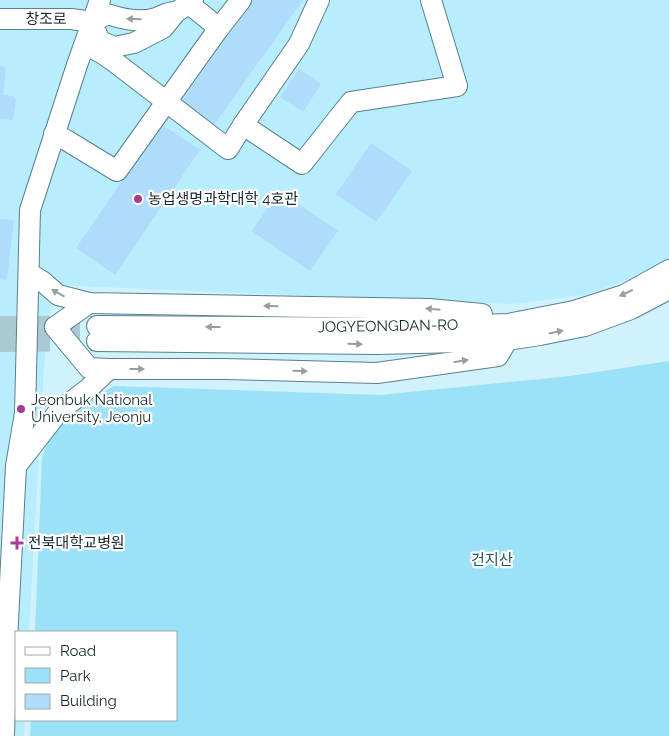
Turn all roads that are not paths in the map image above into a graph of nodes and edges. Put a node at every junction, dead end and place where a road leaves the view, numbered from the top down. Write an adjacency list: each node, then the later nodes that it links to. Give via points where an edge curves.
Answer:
1 (100, 0): 7 (street)
2 (241, 0): 8 (street)
3 (319, 0): 13 (street, via 299,44)
4 (431, 0): 13 (street, via 457,86 351,102 302,164)
5 (186, 5): 7 (street, one-way to 7, via 155,18 130,21 107,14); 8 (street); 10 (street, via 163,28)
6 (0, 19): 7 (street, 창조로)
7 (93, 22): 9 (street); 10 (street, via 98,40 114,47)
8 (219, 28): 12 (street)
9 (85, 44): 10 (street, via 103,54); 11 (street)
10 (120, 54): 11 (street); 12 (street)
11 (76, 68): 14 (street)
12 (167, 102): 13 (street, via 228,149); 14 (street, via 117,172)
13 (243, 125)
14 (54, 134): 16 (street, via 30,210)
15 (669, 270): 21 (street, JOGYEONGDAN-RO, one-way to 21, via 624,295)
16 (28, 273): 18 (street, one-way to 16, via 58,295); 20 (street)
17 (669, 290): 21 (street, JOGYEONGDAN-RO, one-way to 17, via 540,335 585,326)
18 (89, 303): 19 (street); 21 (street, one-way to 18, via 507,316 429,309)
19 (55, 327): 20 (street); 23 (street, via 90,368)
20 (28, 328): 24 (street, via 25,413)
21 (511, 331): 22 (street, JOGYEONGDAN-RO, via 385,328); 23 (street, one-way to 21, via 377,373 498,356)
22 (97, 334)
23 (109, 369): 24 (street, via 59,411)
24 (16, 466): 25 (street)
25 (3, 641): 26 (street)
26 (4, 736)

